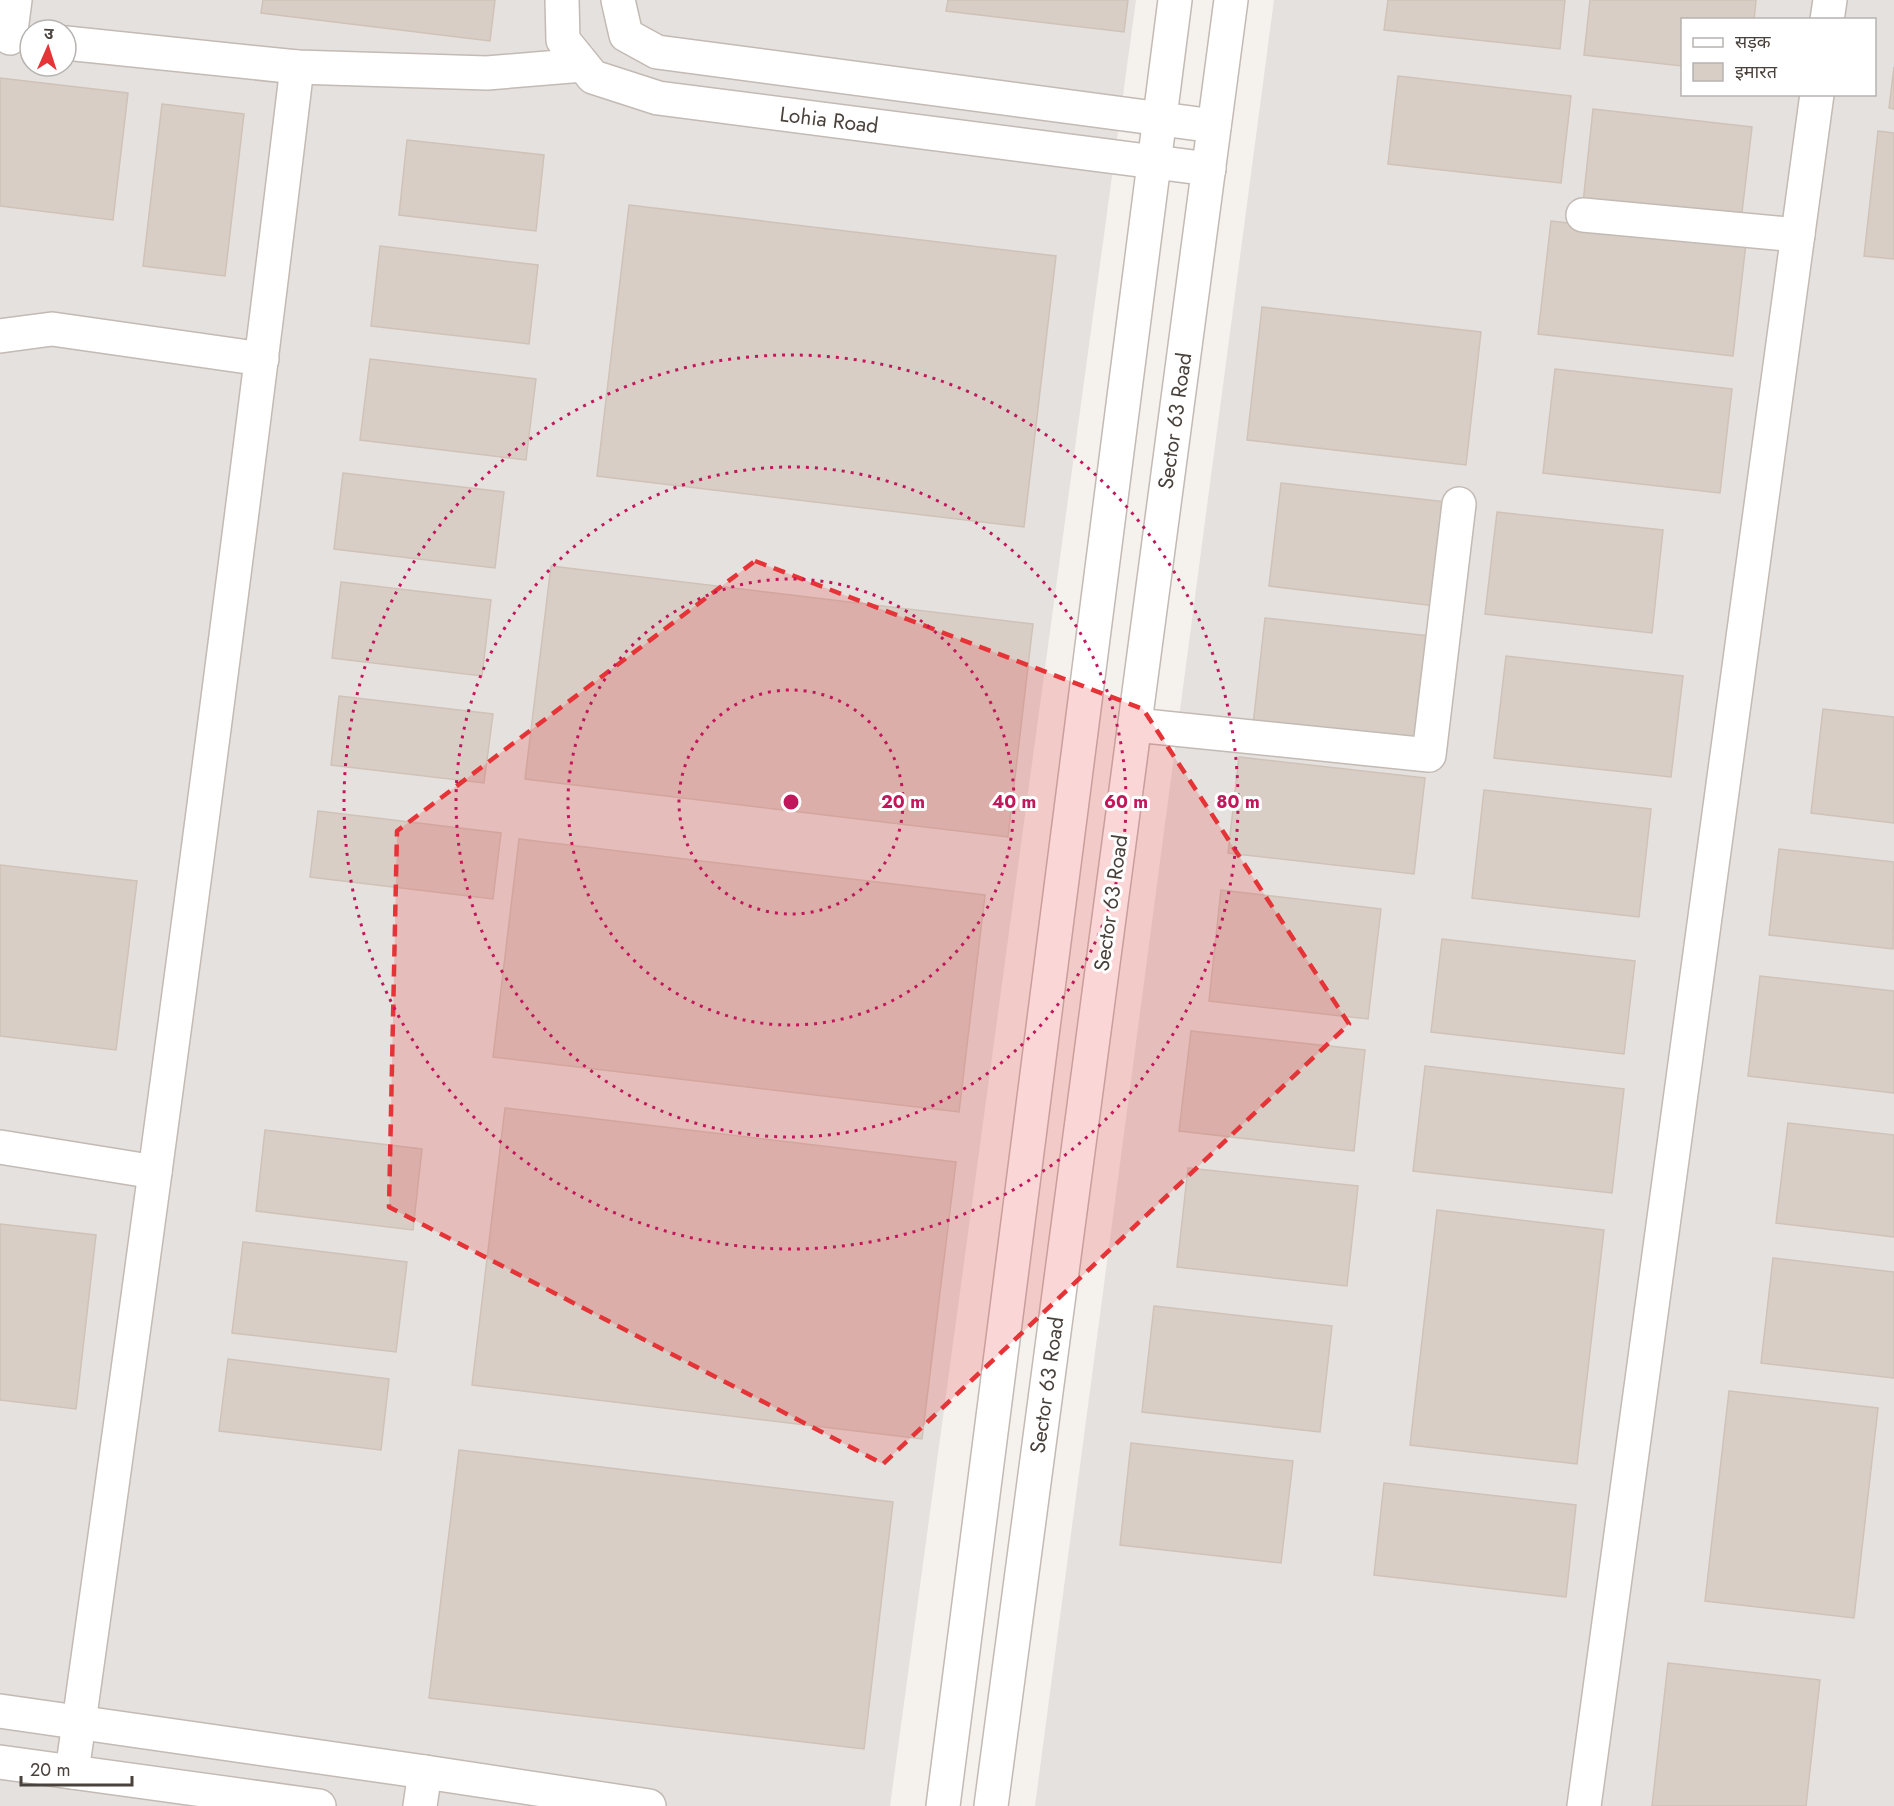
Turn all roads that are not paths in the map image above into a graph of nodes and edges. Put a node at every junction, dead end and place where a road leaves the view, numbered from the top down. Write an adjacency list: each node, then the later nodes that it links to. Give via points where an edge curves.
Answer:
1 (15, 0): 8 (street)
2 (562, 0): 10 (street, Lohia Road, via 562,40)
3 (618, 0): 13 (street, Lohia Road, via 626,35 657,52)
4 (1176, 0): 13 (street)
5 (1231, 0): 14 (street, Sector 63 Road)
6 (1830, 0): 7 (street)
7 (1827, 18)
8 (13, 38)
9 (78, 44): 11 (street)
10 (583, 65): 11 (street, via 488,73); 15 (street, Lohia Road, via 593,77 658,98)
11 (297, 67): 20 (street)
12 (1817, 96): 18 (street)
13 (1160, 120): 14 (street, Lohia Road); 15 (street)
14 (1214, 126): 16 (street, Sector 63 Road)
15 (1155, 163): 16 (street, Lohia Road); 33 (street)
16 (1209, 169): 22 (street, Sector 63 Road)
17 (1583, 215): 18 (street)
18 (1798, 235): 35 (street)
19 (0, 336): 20 (street, via 52,329)
20 (262, 360): 24 (street)
21 (1460, 504): 22 (street, via 1429,755)
22 (1135, 724): 34 (street, Sector 63 Road)
23 (0, 1148): 24 (street)
24 (155, 1172): 26 (street)
25 (0, 1711): 26 (street)
26 (79, 1723): 28 (street); 29 (street)
27 (0, 1762): 28 (street)
28 (72, 1772): 30 (street)
29 (425, 1772): 31 (street); 32 (street)
30 (318, 1806)
31 (420, 1806)
32 (649, 1806)
33 (943, 1806)
34 (991, 1806)
35 (1584, 1806)

